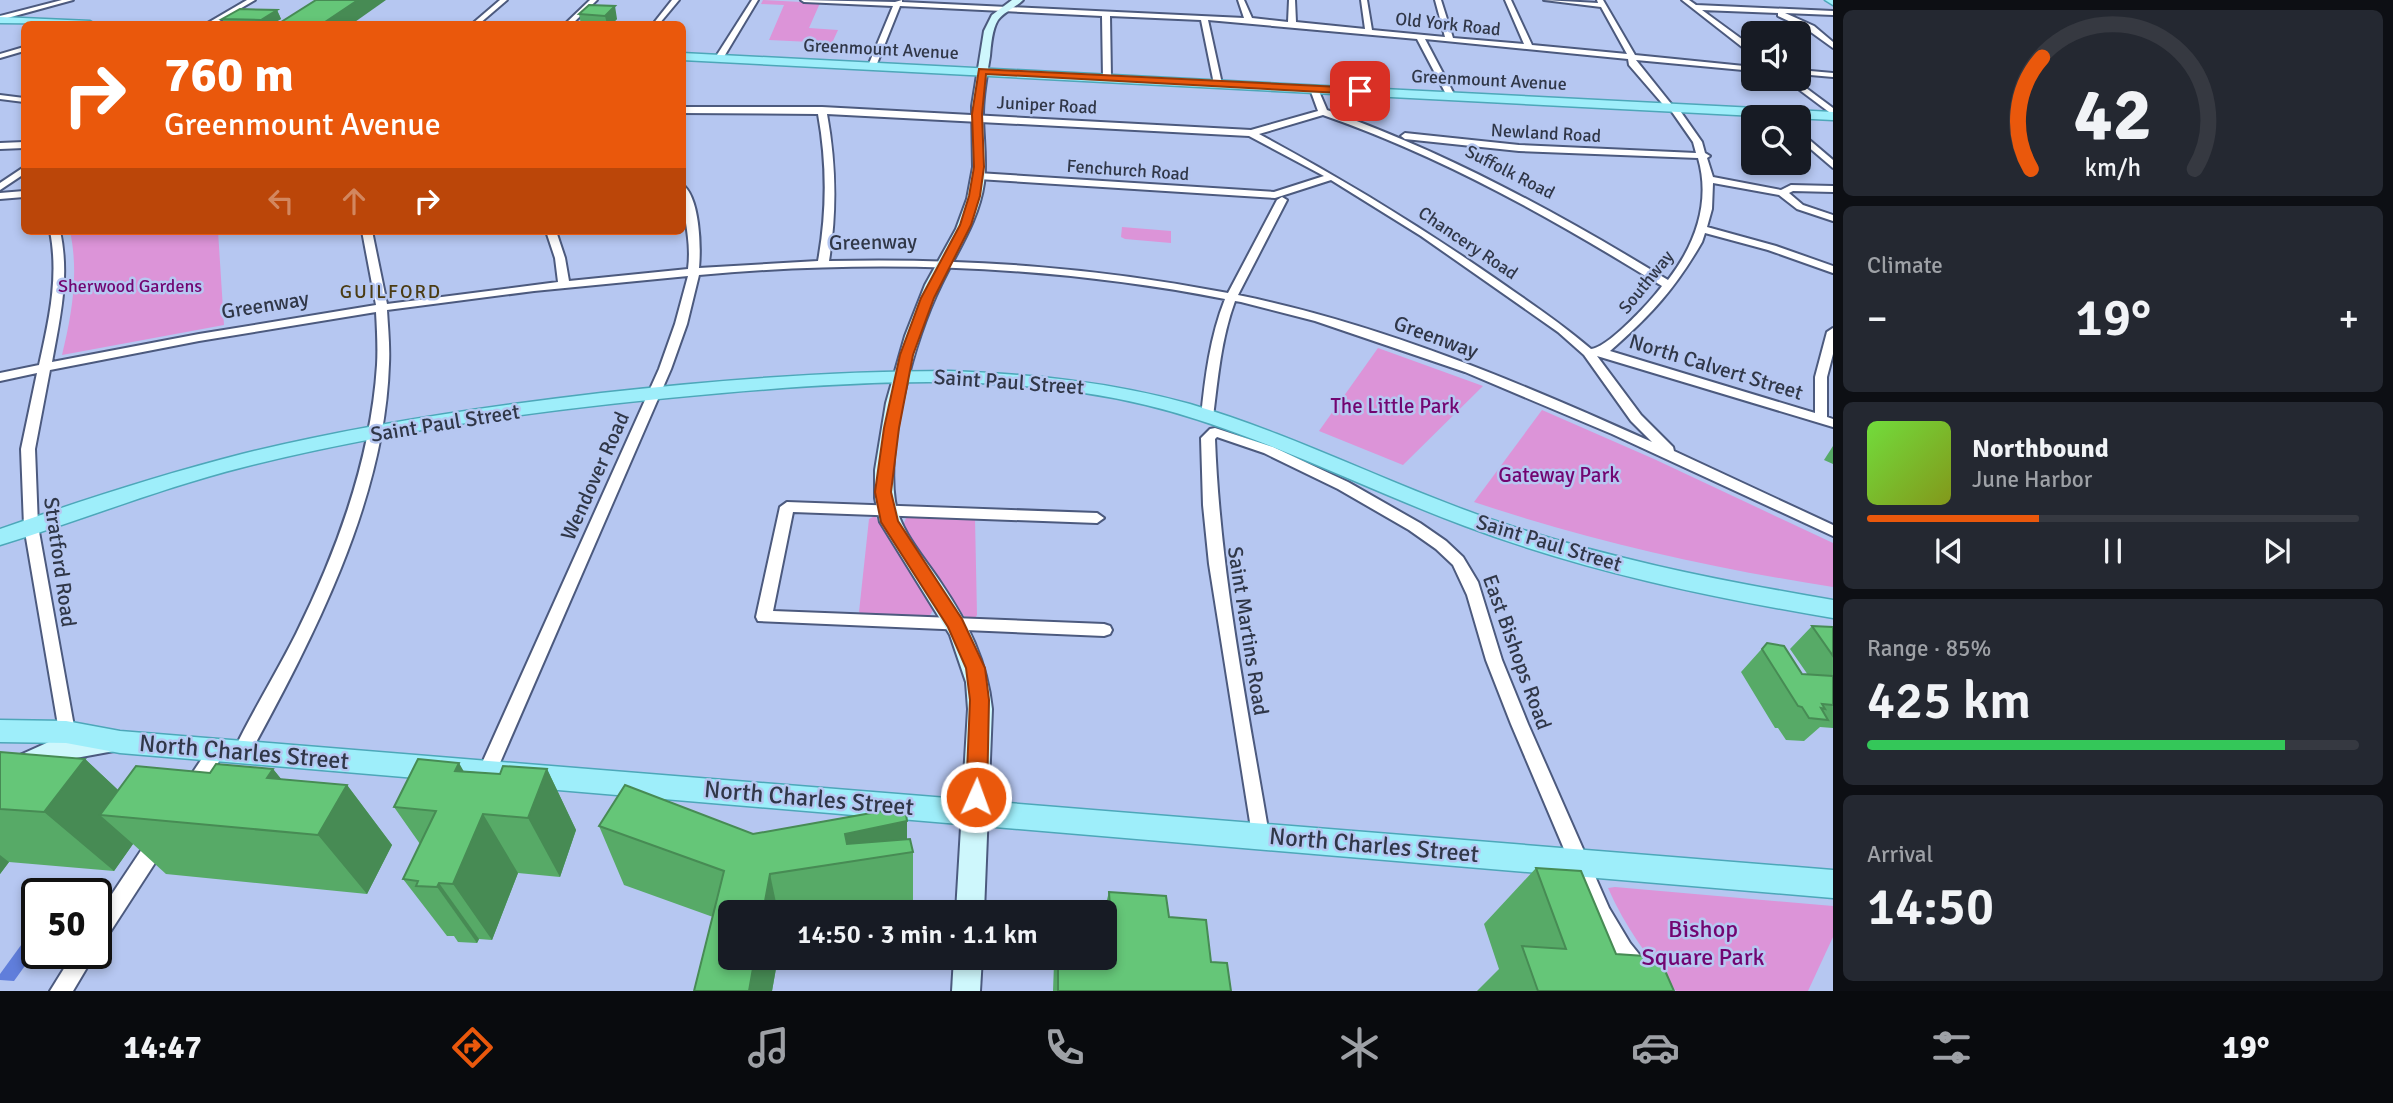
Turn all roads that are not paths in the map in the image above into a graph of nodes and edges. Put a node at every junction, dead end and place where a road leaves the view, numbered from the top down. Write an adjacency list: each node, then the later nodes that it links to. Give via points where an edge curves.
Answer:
1 (70, 0): 30 (street)
2 (252, 0): 33 (street)
3 (504, 0): 34 (street)
4 (594, 0): 35 (street)
5 (676, 0): 36 (street)
6 (755, 0): 47 (street)
7 (804, 0): 8 (street, Old York Road)
8 (818, 0): 20 (street, Old York Road)
9 (1018, 0): 23 (main road)
10 (1040, 0): 24 (street)
11 (1084, 0): 26 (street)
12 (1241, 0): 31 (street)
13 (1292, 0): 37 (street)
14 (1364, 0): 38 (street)
15 (1438, 0): 40 (street)
16 (1508, 0): 43 (street)
17 (1547, 0): 21 (street)
18 (1685, 0): 22 (street)
19 (1758, 0): 25 (street)
20 (898, 2): 23 (street, Old York Road); 49 (street)
21 (1601, 2): 48 (street, Southway)
22 (1693, 7): 25 (street); 41 (street)
23 (1006, 9): 24 (street, Old York Road); 51 (main road, via 992,23)
24 (1044, 10): 26 (street, Old York Road)
25 (1774, 10): 28 (street); 42 (street, via 1807,26)
26 (1088, 12): 27 (street, Old York Road)
27 (1106, 13): 29 (street, Old York Road, via 1161,12); 54 (street)
28 (1833, 13)
29 (1204, 18): 31 (street, Old York Road); 55 (street)
30 (0, 19): 32 (main road)
31 (1249, 20): 37 (street, Old York Road)
32 (36, 21)
33 (214, 21)
34 (479, 21)
35 (571, 21)
36 (658, 21)
37 (1292, 24): 38 (street, Old York Road)
38 (1370, 32): 39 (street, Old York Road)
39 (1420, 37): 40 (street, Old York Road); 58 (street)
40 (1450, 40): 43 (street, Old York Road)
41 (1741, 42)
42 (1833, 46)
43 (1529, 48): 48 (street, Old York Road)
44 (21, 50): 45 (street)
45 (0, 56)
46 (686, 56): 47 (main road, Greenmount Avenue)
47 (719, 58): 49 (main road, Greenmount Avenue)
48 (1633, 58): 50 (street, Old York Road); 63 (street, Southway, via 1642,77)
49 (872, 66): 51 (main road, Greenmount Avenue)
50 (1741, 68)
51 (982, 71): 54 (main road, Greenmount Avenue); 68 (main road)
52 (1811, 73): 53 (street)
53 (1833, 75)
54 (1107, 78): 55 (main road, Greenmount Avenue)
55 (1218, 84): 57 (main road, Greenmount Avenue)
56 (1804, 91): 67 (street)
57 (1316, 93): 58 (main road, Greenmount Avenue); 64 (street)
58 (1451, 96): 63 (main road, Greenmount Avenue)
59 (0, 97): 60 (street)
60 (21, 100)
61 (686, 110): 62 (street, Juniper Road)
62 (822, 110): 68 (street, Juniper Road); 93 (street, via 832,194)
63 (1674, 110): 65 (main road, Greenmount Avenue); 74 (street, Southway)
64 (1323, 112): 69 (street, Juniper Road); 70 (street, Suffolk Road)
65 (1741, 113)
66 (1811, 114): 67 (main road, Greenmount Avenue)
67 (1833, 114)
68 (977, 117): 69 (street, Juniper Road); 77 (main road)
69 (1251, 133): 79 (street, Chancery Road)
70 (1387, 133): 74 (street, Newland Road, via 1519,148); 97 (street, Suffolk Road, via 1527,199)
71 (21, 145): 73 (street)
72 (1811, 145): 75 (street)
73 (0, 146)
74 (1705, 156): 78 (street, Southway)
75 (1833, 165)
76 (21, 172): 80 (street)
77 (978, 176): 85 (street, Fenchurch Road); 92 (main road, via 965,225)
78 (1709, 179): 82 (street); 88 (street, Southway)
79 (1337, 180): 85 (street, Fenchurch Road); 101 (street, Chancery Road, via 1462,258)
80 (0, 187)
81 (1833, 189): 82 (street, via 1791,188)
82 (1782, 193): 87 (street, via 1800,206)
83 (21, 194): 84 (street)
84 (0, 196)
85 (1278, 197): 98 (street, Saint Martins Road)
86 (686, 198): 95 (street, Wendover Road, via 695,222)
87 (1833, 218)
88 (1702, 229): 94 (street); 97 (street, Southway)
89 (56, 235): 102 (street, Stratford Road, via 60,288)
90 (368, 235): 99 (street)
91 (552, 235): 96 (street)
92 (946, 262): 93 (street, Greenway); 98 (street, Greenway, via 1079,270); 103 (main road, via 918,321)
93 (823, 264): 95 (street, Greenway)
94 (1833, 270)
95 (694, 273): 96 (street, Greenway); 105 (street, Wendover Road, via 680,330)
96 (564, 285): 99 (street, Greenway)
97 (1670, 286): 101 (street, Southway, via 1631,328)
98 (1231, 296): 107 (street, Saint Martins Road, via 1218,338); 110 (street, Greenway, via 1370,335)
99 (383, 307): 102 (street, Greenway); 109 (street)
100 (1833, 333): 108 (street, via 1821,377)
101 (1594, 352): 106 (street, Chancery Road); 108 (street, North Calvert Street)
102 (44, 367): 104 (street, Greenway); 114 (street, Stratford Road, via 28,449)
103 (902, 371): 105 (main road, Saint Paul Street); 107 (main road, Saint Paul Street, via 992,369 1071,377 1162,394); 112 (main road, via 884,472)
104 (0, 377)
105 (657, 388): 109 (main road, Saint Paul Street); 128 (street, Wendover Road)
106 (1636, 418): 110 (street); 111 (street, Chancery Road)
107 (1209, 419): 118 (main road, Saint Paul Street, via 1316,446 1437,497 1536,530 1690,571); 119 (main road, Saint Paul Street, via 1524,537 1705,585); 133 (street, Saint Martins Road, via 1216,564); 134 (street, East Bishops Road, via 1411,523 1457,559 1503,684)
108 (1827, 421)
109 (375, 428): 114 (main road, Saint Paul Street); 126 (street, via 356,503 323,596 298,651)
110 (1620, 433): 111 (street, Greenway)
111 (1677, 457): 116 (street, Greenway)
112 (886, 511): 113 (street); 120 (main road); 120 (street, via 786,508 764,617)
113 (1097, 518)
114 (30, 520): 115 (main road, Saint Paul Street); 117 (main road, Saint Paul Street); 123 (street, Stratford Road)
115 (0, 524)
116 (1833, 531)
117 (0, 537)
118 (1833, 597)
119 (1833, 609)
120 (956, 624): 121 (street); 131 (main road, via 979,689)
121 (1104, 630)
122 (0, 731): 124 (main road)
123 (66, 732): 124 (main road); 125 (main road)
124 (38, 734): 127 (main road, via 29,748)
125 (120, 742): 126 (main road, North Charles Street); 129 (main road, North Charles Street, via 51,752)
126 (229, 751): 128 (main road, North Charles Street); 130 (street)
127 (0, 766)
128 (487, 772): 131 (main road, North Charles Street)
129 (0, 776)
130 (184, 801)
131 (976, 811): 133 (main road, North Charles Street); 136 (main road)
132 (169, 824): 137 (street)
133 (1260, 835): 134 (main road, North Charles Street)
134 (1579, 862): 135 (main road, North Charles Street); 142 (street, East Bishops Road, via 1602,915)
135 (1833, 884)
136 (971, 900)
137 (112, 911)
138 (75, 969): 140 (street)
139 (967, 970): 141 (main road)
140 (61, 991)
141 (966, 991)
142 (1656, 991)

